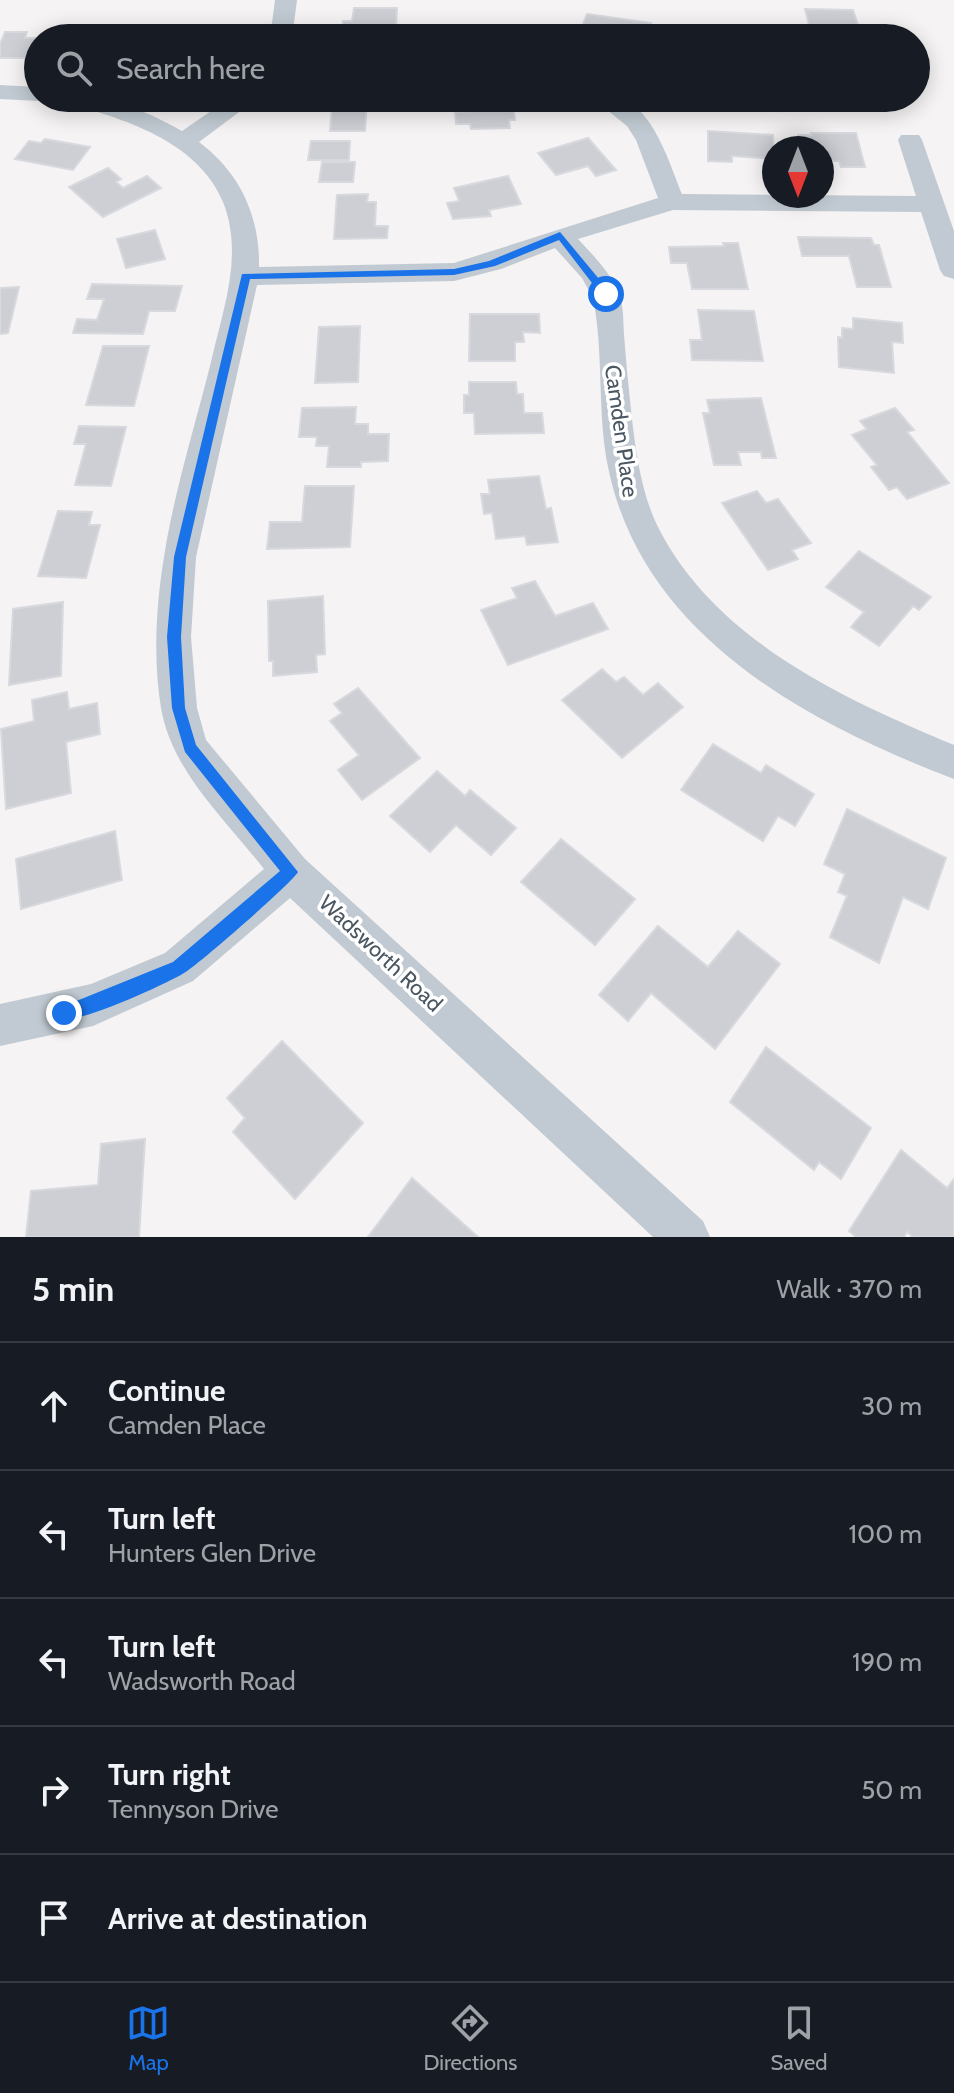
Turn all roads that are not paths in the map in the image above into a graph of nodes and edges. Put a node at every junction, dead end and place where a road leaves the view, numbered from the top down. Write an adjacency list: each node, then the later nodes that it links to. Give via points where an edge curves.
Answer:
1 (286, 0): 2 (street)
2 (283, 24)
3 (0, 92): 4 (street)
4 (24, 93)
5 (124, 112): 8 (street, Wadsworth Road)
6 (226, 112): 8 (street)
7 (623, 112): 10 (street, via 648,140)
8 (185, 140): 14 (street, Wadsworth Road, via 235,200 246,238)
9 (910, 140): 11 (street)
10 (672, 202): 11 (street); 12 (street)
11 (930, 204): 13 (street)
12 (560, 236): 14 (street, via 454,272); 15 (street, Camden Place, via 606,294 631,502 640,528 674,582 733,643 786,678 849,714)
13 (954, 270)
14 (245, 276): 16 (street, Wadsworth Road, via 180,557 174,637 179,708 190,748)
15 (954, 762)
16 (291, 872): 17 (street, via 179,967 93,1005); 18 (street, Wadsworth Road)
17 (0, 1025)
18 (687, 1237)

